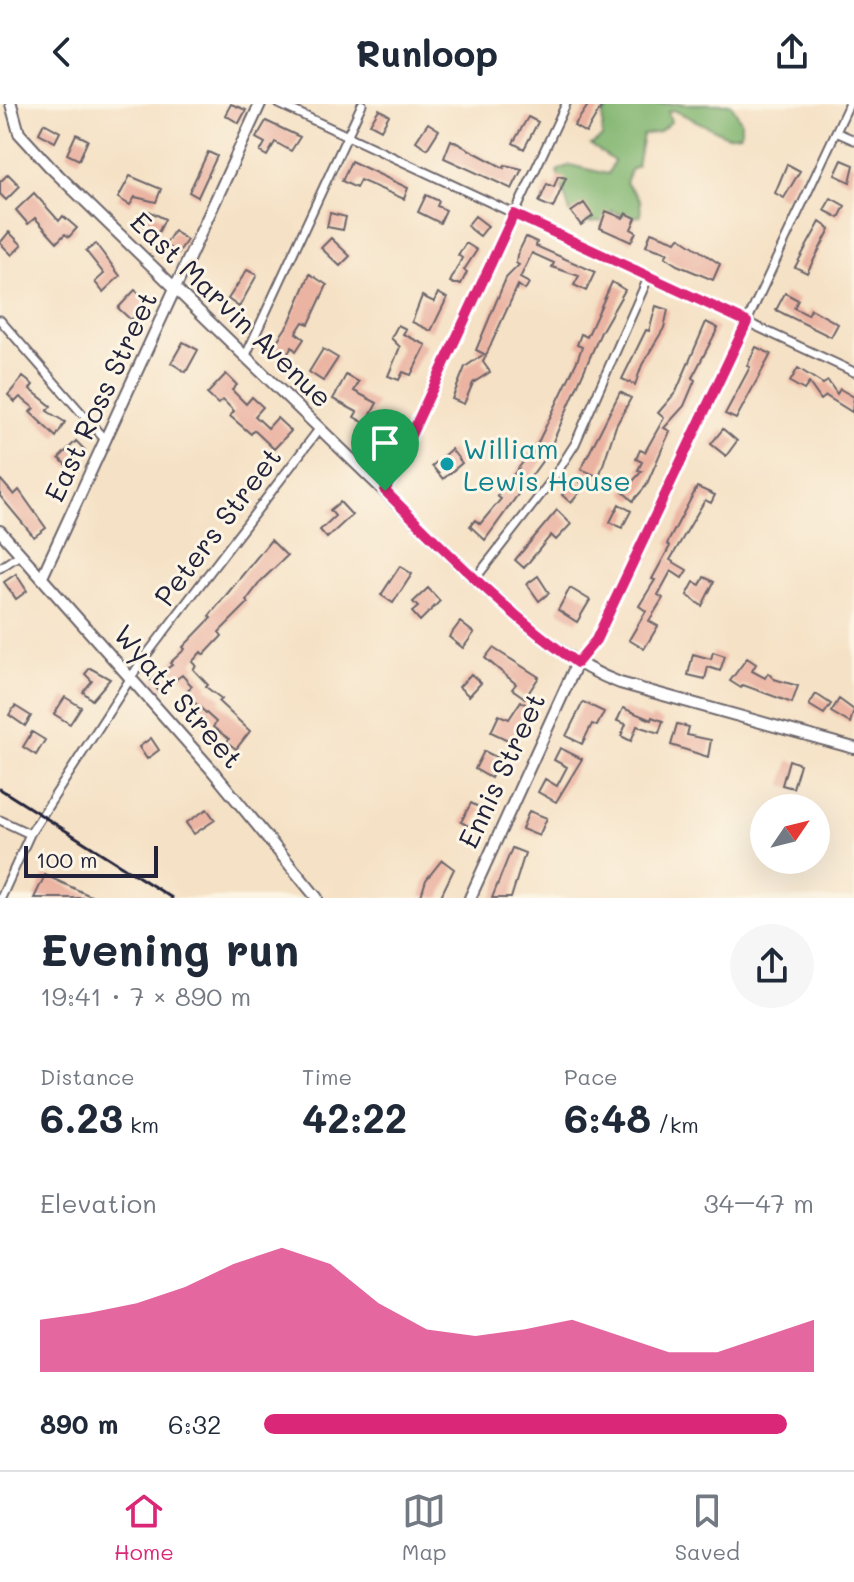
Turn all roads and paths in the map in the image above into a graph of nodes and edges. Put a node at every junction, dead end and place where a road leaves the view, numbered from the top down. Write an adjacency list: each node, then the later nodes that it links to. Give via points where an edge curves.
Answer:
1 (11, 104): 12 (street, East Marvin Avenue, via 14,124 25,141)
2 (260, 104): 12 (street, East Ross Street)
3 (279, 104): 8 (street)
4 (362, 104): 8 (street)
5 (566, 104): 10 (street)
6 (849, 104): 7 (street)
7 (836, 132): 9 (street); 14 (street)
8 (347, 136): 10 (street); 15 (street)
9 (854, 140)
10 (514, 214): 11 (street); 19 (street)
11 (649, 276): 14 (street); 24 (street, via 575,444)
12 (178, 288): 15 (street, East Marvin Avenue); 18 (street, East Ross Street)
13 (0, 320): 18 (street)
14 (747, 322): 16 (street); 25 (street, via 596,640)
15 (246, 355): 17 (street, East Marvin Avenue)
16 (854, 372)
17 (320, 428): 19 (street, East Marvin Avenue); 26 (street, Peters Street)
18 (106, 441): 23 (street, East Ross Street)
19 (385, 491): 24 (street, East Marvin Avenue)
20 (0, 531): 21 (street, Wyatt Street)
21 (21, 554): 22 (street); 23 (street, Wyatt Street)
22 (0, 568)
23 (42, 577): 26 (street, Wyatt Street)
24 (475, 579): 25 (street, East Marvin Avenue)
25 (577, 663): 27 (street, East Marvin Avenue, via 620,683); 32 (street, Ennis Street)
26 (131, 677): 29 (street, Peters Street); 31 (street, Wyatt Street)
27 (854, 748)
28 (0, 820): 29 (street)
29 (30, 834): 30 (street, Peters Street)
30 (1, 898)
31 (317, 898)
32 (470, 898)

